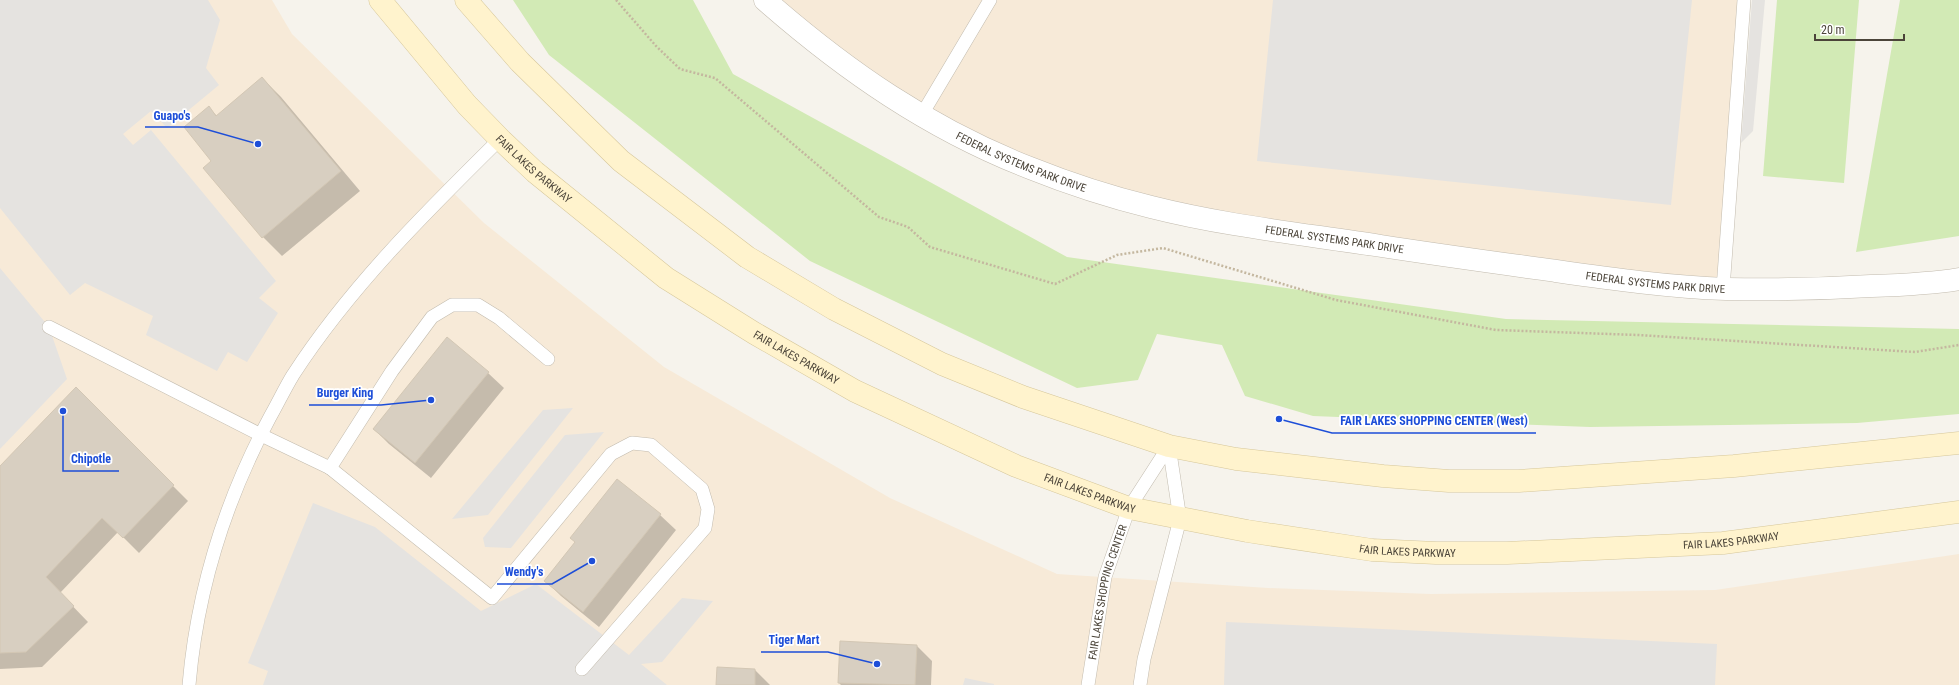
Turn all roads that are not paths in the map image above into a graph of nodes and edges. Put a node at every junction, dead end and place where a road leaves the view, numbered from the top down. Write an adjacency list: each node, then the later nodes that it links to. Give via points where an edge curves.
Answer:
1 (380, 0): 7 (main road, FAIR LAKES PARKWAY, via 468,105)
2 (466, 0): 14 (main road, via 520,62 621,160 747,257 834,309 942,364 1023,397)
3 (765, 0): 6 (street, FEDERAL SYSTEMS PARK DRIVE, via 854,73)
4 (990, 0): 6 (lane)
5 (1744, 0): 9 (lane)
6 (921, 116): 9 (street, FEDERAL SYSTEMS PARK DRIVE, via 971,143 1030,168 1091,191 1153,208 1210,220 1624,281)
7 (500, 139): 12 (lane, via 387,254 338,313 293,375); 16 (main road, FAIR LAKES PARKWAY, via 535,172 666,278 754,333 862,395 1016,466)
8 (1959, 279): 9 (street, FEDERAL SYSTEMS PARK DRIVE, via 1811,290)
9 (1723, 289)
10 (49, 327): 12 (lane)
11 (548, 359): 15 (lane, via 499,318 478,305 452,305 432,317 392,371)
12 (261, 435): 15 (lane); 20 (lane, via 232,498 207,576 192,644)
13 (1959, 443): 14 (main road, via 1734,466 1519,481 1449,481 1383,476 1236,459)
14 (1169, 446): 16 (lane, FAIR LAKES SHOPPING CENTER); 18 (lane)
15 (330, 468): 19 (lane, via 492,598 611,454 632,442 651,445 702,489 708,509 705,528)
16 (1130, 508): 18 (main road, FAIR LAKES PARKWAY); 21 (lane, FAIR LAKES SHOPPING CENTER, via 1105,577)
17 (1959, 512): 18 (main road, FAIR LAKES PARKWAY, via 1723,543 1499,553 1372,550)
18 (1180, 519): 22 (lane, via 1144,659)
19 (582, 669)
20 (189, 685)
21 (1088, 685)
22 (1140, 685)

